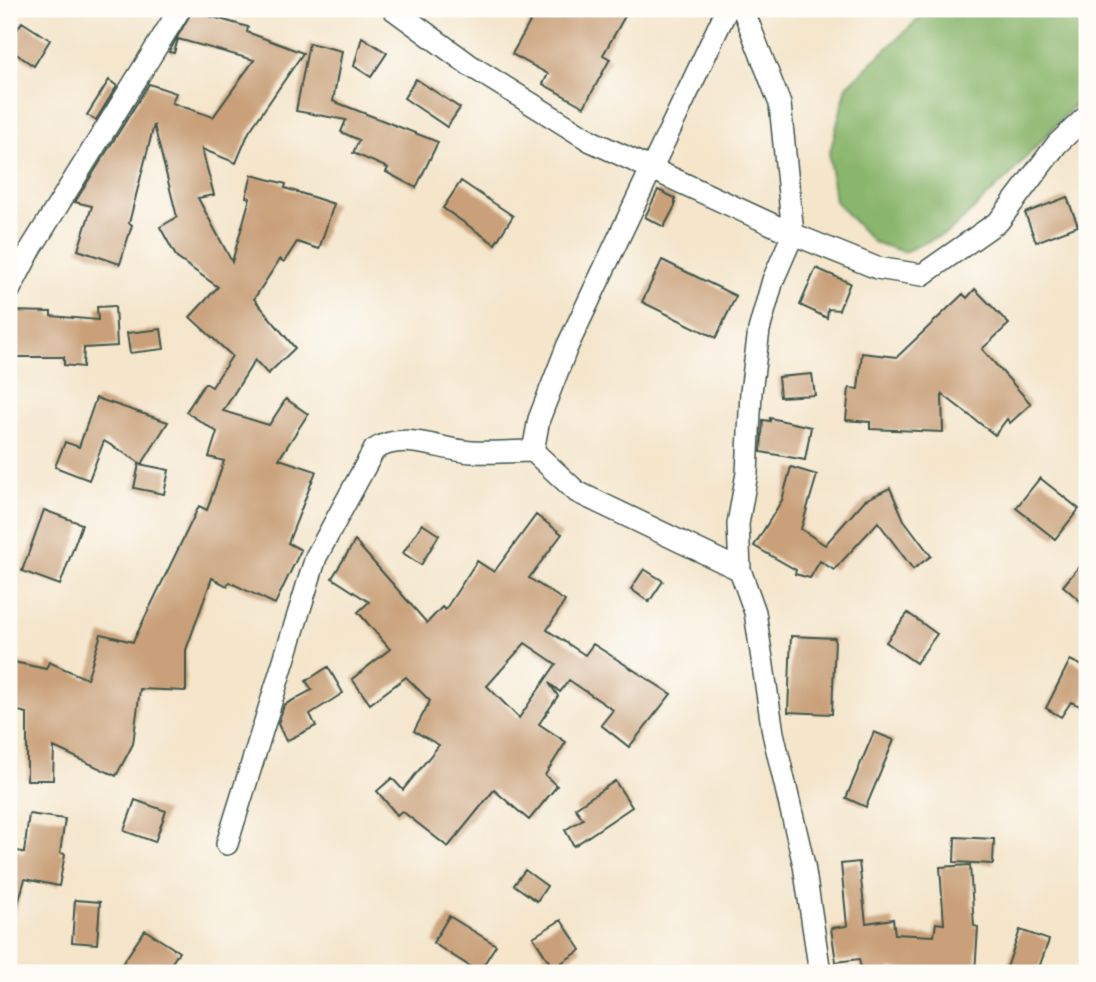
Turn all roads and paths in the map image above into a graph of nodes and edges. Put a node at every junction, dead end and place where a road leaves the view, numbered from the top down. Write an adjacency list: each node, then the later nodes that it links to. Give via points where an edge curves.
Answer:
1 (180, 9): 8 (street)
2 (393, 9): 6 (street, via 471,66 591,141)
3 (726, 9): 6 (street)
4 (743, 9): 7 (street, via 780,104)
5 (1087, 116): 7 (street, via 1057,144 999,221 922,275 877,268)
6 (650, 168): 7 (street); 9 (street, via 567,347 539,419)
7 (793, 234): 10 (street, via 759,330 738,524)
8 (9, 291)
9 (533, 451): 10 (street, via 577,492); 11 (street, via 470,452 412,442 387,442 374,450 316,557)
10 (740, 570): 12 (street, via 755,612 773,733 804,865)
11 (228, 844)
12 (821, 973)

